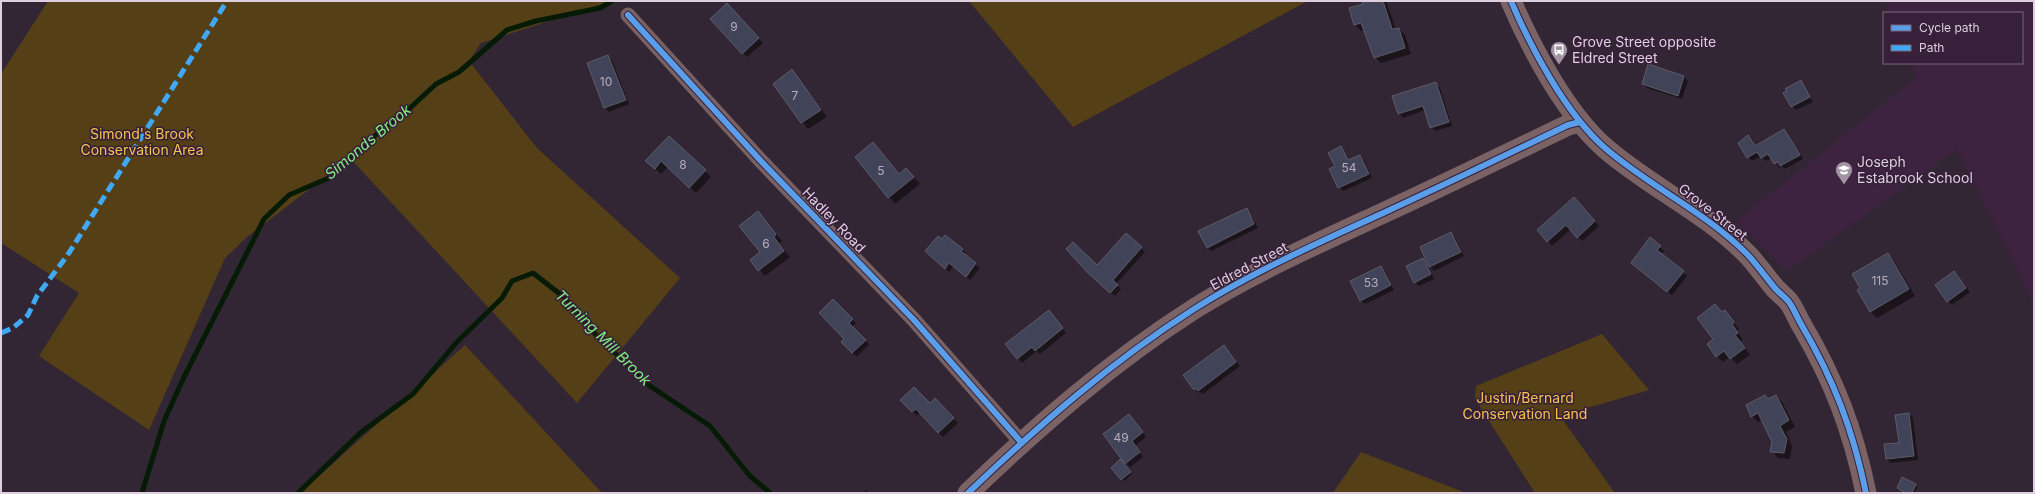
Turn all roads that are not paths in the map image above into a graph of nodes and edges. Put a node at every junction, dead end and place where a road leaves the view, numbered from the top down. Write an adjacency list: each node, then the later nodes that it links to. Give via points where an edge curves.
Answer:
1 (1511, 1): 3 (street, Grove Street, via 1536,53)
2 (628, 15): 4 (street, Hadley Road, via 760,160 914,320)
3 (1580, 122): 4 (street, Eldred Street, via 1568,125 1311,246 1196,308 1112,365); 6 (street, Grove Street, via 1604,147 1632,169 1673,195 1747,254 1789,302 1816,348 1837,393 1858,453)
4 (1021, 442): 5 (street, Eldred Street)
5 (968, 493)
6 (1866, 493)

